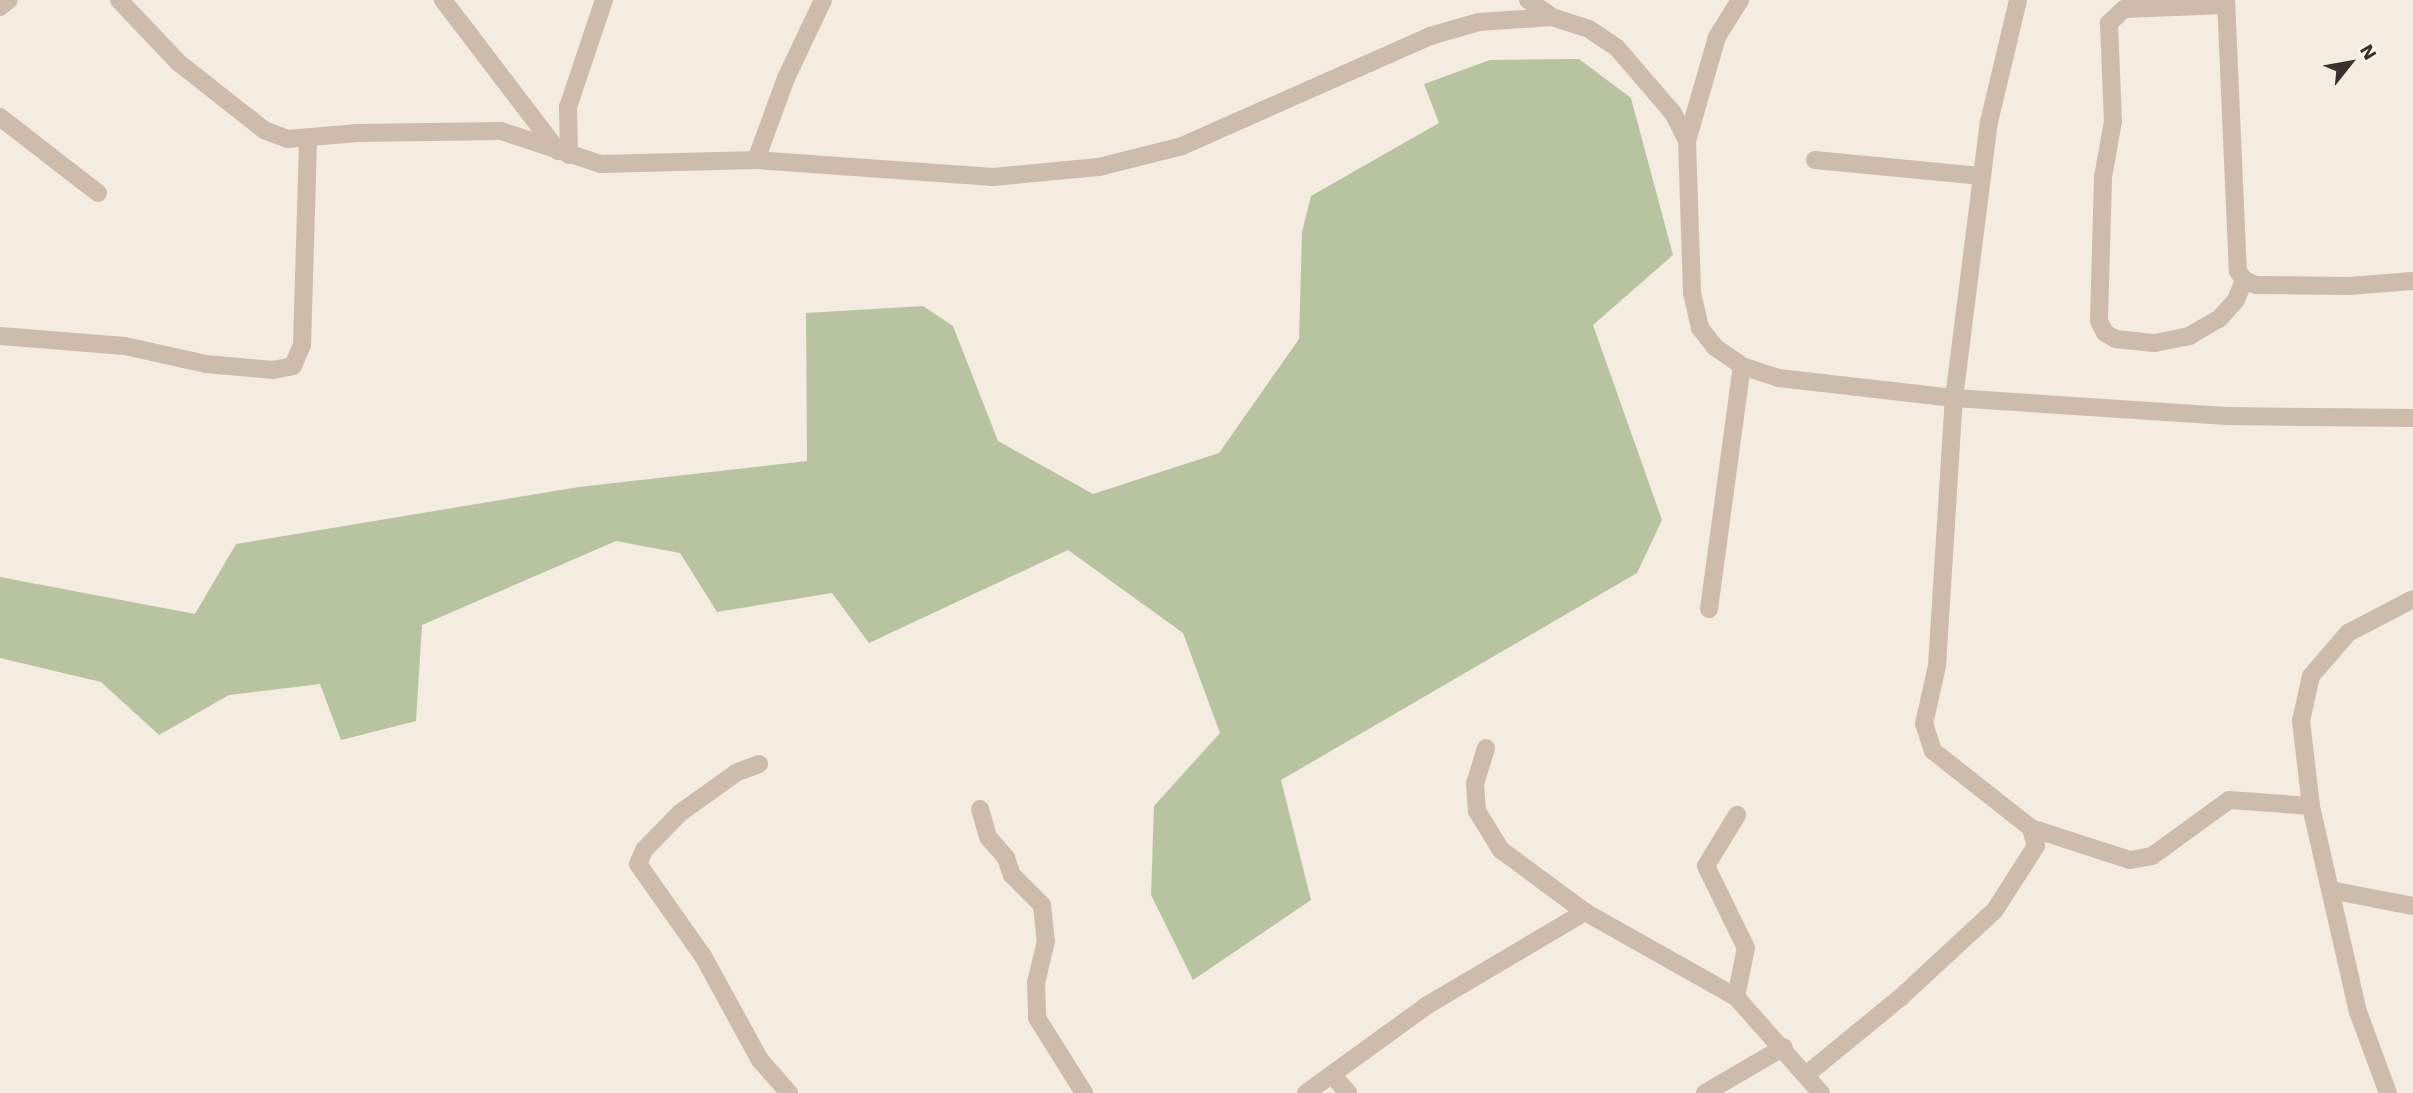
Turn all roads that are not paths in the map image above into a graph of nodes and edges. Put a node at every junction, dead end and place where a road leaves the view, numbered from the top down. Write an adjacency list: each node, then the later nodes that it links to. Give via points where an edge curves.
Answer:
1 (9, 0): 10 (street)
2 (119, 0): 13 (street, via 179,63 264,130 287,139)
3 (443, 0): 15 (street)
4 (604, 0): 15 (street, via 568,107)
5 (823, 0): 16 (street, via 786,78)
6 (1528, 0): 11 (street)
7 (1740, 0): 14 (street, via 1717,37)
8 (2018, 0): 18 (street, via 1989,122)
9 (2226, 3): 20 (street, via 2238,271); 20 (street, via 2124,9 2109,23 2113,121 2103,177 2099,321 2116,339 2154,343 2189,336 2220,319 2236,300)
10 (0, 7)
11 (1552, 17): 14 (street, via 1589,29 1617,48 1673,113); 16 (street, via 1479,22 1430,36 1182,146 1099,167 993,177)
12 (0, 117): 19 (street)
13 (308, 139): 15 (street, via 358,132 501,131); 22 (street, via 302,345 293,366 273,370 220,365 125,346)
14 (1687, 141): 23 (street, via 1692,292 1700,328 1715,347)
15 (564, 153): 16 (street, via 633,166)
16 (756, 160)
17 (1815, 160): 18 (street)
18 (1982, 176): 24 (street)
19 (98, 193)
20 (2244, 280): 21 (street, via 2256,285 2349,286)
21 (2413, 281)
22 (0, 336)
23 (1742, 366): 24 (street, via 1778,378); 27 (street)
24 (1954, 398): 25 (street, via 2226,416); 33 (street, via 1937,666 1925,737 1933,751)
25 (2413, 418)
26 (2413, 599): 30 (street, via 2348,633 2311,676 2304,691 2301,721)
27 (1709, 609)
28 (1486, 748): 36 (street, via 1475,783 1477,811 1487,833 1501,850)
29 (759, 764): 41 (street, via 736,773 680,813 644,850 638,864 703,956 760,1060)
30 (2311, 806): 33 (street, via 2229,800 2152,856 2130,860); 34 (street)
31 (980, 809): 42 (street, via 988,836 1006,858 1012,875 1042,905 1046,941 1037,983 1037,1018)
32 (1737, 815): 37 (street, via 1706,866 1746,948)
33 (2031, 828): 39 (street, via 2036,846 1995,909 1901,997)
34 (2330, 890): 35 (street); 47 (street, via 2358,1012)
35 (2413, 906)
36 (1586, 912): 37 (street); 40 (street, via 1426,1006)
37 (1736, 997): 38 (street)
38 (1784, 1047): 39 (street); 45 (street)
39 (1807, 1074): 46 (street)
40 (1332, 1075): 43 (street); 44 (street)
41 (789, 1093)
42 (1084, 1093)
43 (1306, 1093)
44 (1348, 1093)
45 (1704, 1093)
46 (1821, 1093)
47 (2388, 1093)

